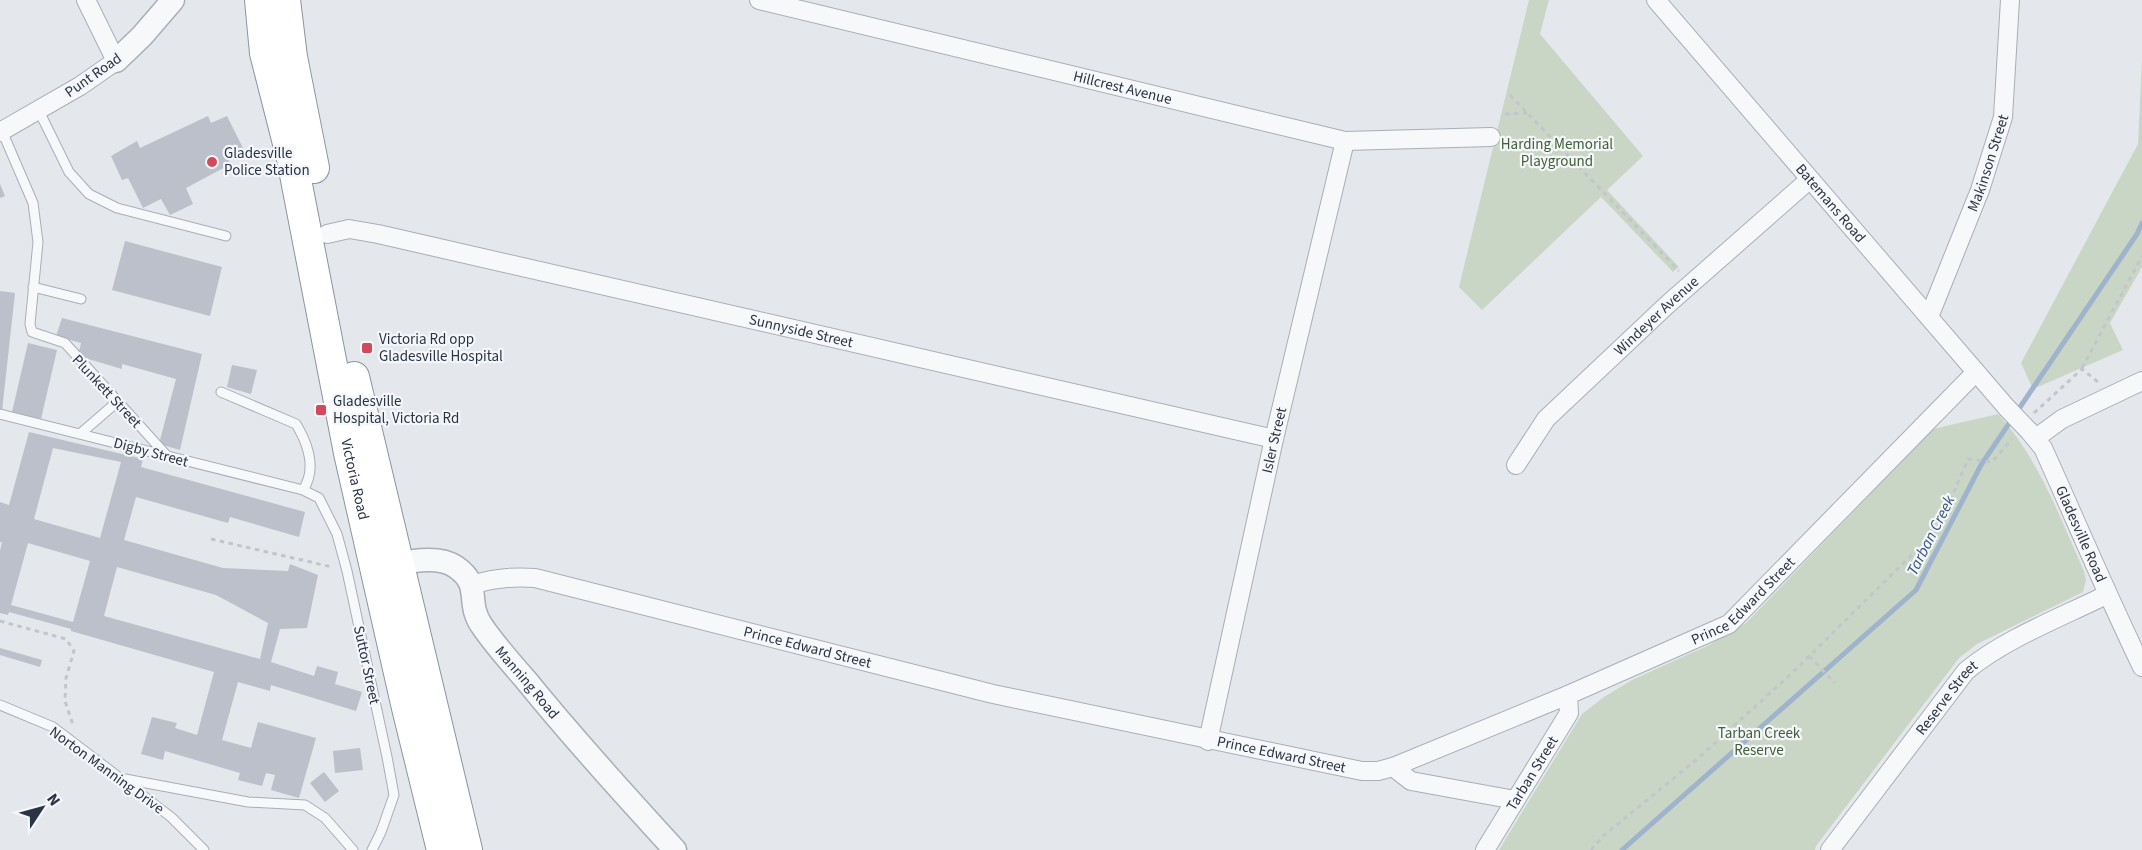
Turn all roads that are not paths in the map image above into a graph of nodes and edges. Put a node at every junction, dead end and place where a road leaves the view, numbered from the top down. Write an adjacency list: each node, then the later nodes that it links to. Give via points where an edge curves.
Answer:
1 (86, 0): 8 (street)
2 (173, 0): 8 (street, Punt Road)
3 (260, 0): 31 (highway, Victoria Road, via 265,53 294,170)
4 (285, 0): 14 (highway, Victoria Road, via 292,57)
5 (759, 0): 12 (street, Hillcrest Avenue)
6 (1656, 0): 13 (street, Batemans Road)
7 (2010, 0): 18 (street, Makinson Street, via 2003,117 1980,190)
8 (116, 61): 9 (street, Punt Road)
9 (39, 111): 10 (street, Punt Road); 15 (lane, via 69,172 89,194 117,208)
10 (1, 132): 16 (lane, Plunkett Street, via 33,203 38,242)
11 (1491, 137): 12 (street, Hillcrest Avenue)
12 (1346, 141): 27 (street, Isler Street)
13 (1809, 180): 18 (street, Batemans Road); 29 (street, Windeyer Avenue, via 1546,419)
14 (327, 234): 27 (street, Sunnyside Street, via 349,229 378,234); 31 (highway, Victoria Road, via 356,384)
15 (226, 236)
16 (33, 287): 17 (lane); 22 (lane, Plunkett Street, via 33,332 65,343)
17 (81, 299)
18 (1929, 317): 19 (street, Batemans Road)
19 (1976, 373): 23 (street, Batemans Road); 35 (street, Prince Edward Street, via 1729,624)
20 (2142, 381): 26 (street)
21 (221, 392): 30 (lane, via 296,424 311,466)
22 (117, 402): 25 (lane); 28 (lane, Plunkett Street)
23 (2007, 408): 26 (street, Gladesville Road, bridge)
24 (0, 414): 25 (lane, Digby Street)
25 (80, 434): 28 (lane, Digby Street)
26 (2033, 435): 33 (street, Gladesville Road, via 2043,448)
27 (1274, 439): 37 (street, Isler Street)
28 (168, 457): 30 (lane, Digby Street)
29 (1516, 465)
30 (303, 490): 31 (lane, Suttor Street, via 319,498 337,534)
31 (373, 568): 32 (street, via 439,560 454,565); 43 (lane, Suttor Street, via 387,757 394,795); 44 (highway, Victoria Road); 45 (highway, Victoria Road)
32 (472, 585): 37 (street, Prince Edward Street, via 494,578 535,578 993,694); 46 (street, Manning Road, via 472,609 490,636 554,715)
33 (2106, 595): 34 (street, Gladesville Road); 48 (street, Reserve Street, via 2002,647 1966,671)
34 (2142, 667)
35 (1568, 695): 38 (street, Prince Edward Street); 40 (street, Tarban Street, via 1569,713)
36 (0, 705): 39 (lane, Norton Manning Drive, via 53,727)
37 (1208, 741): 38 (street, Prince Edward Street, via 1362,771)
38 (1393, 767): 40 (street, via 1411,781)
39 (122, 778): 41 (lane, Norton Manning Drive, via 171,817); 42 (lane, via 248,802 305,805 325,818)
40 (1515, 800): 47 (street, Tarban Street)
41 (204, 850)
42 (353, 850)
43 (372, 850)
44 (442, 850)
45 (467, 850)
46 (675, 850)
47 (1485, 850)
48 (1830, 850)

